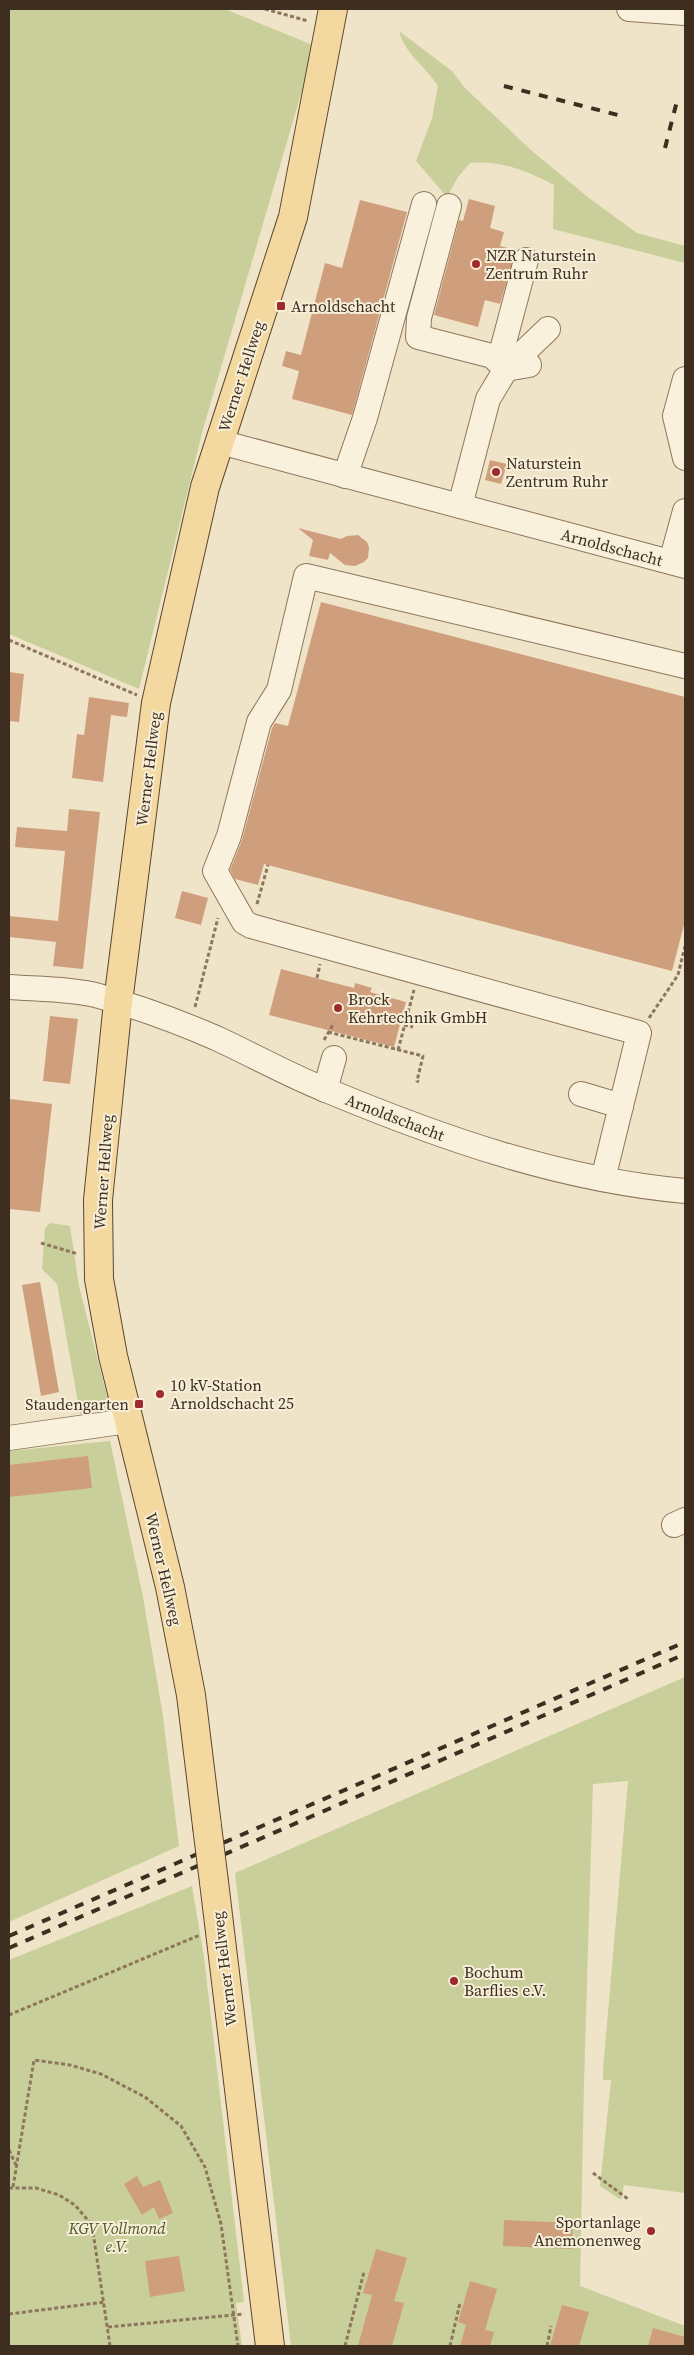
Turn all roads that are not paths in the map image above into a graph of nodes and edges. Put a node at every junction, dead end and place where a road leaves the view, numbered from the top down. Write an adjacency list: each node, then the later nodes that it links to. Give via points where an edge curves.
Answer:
1 (629, 9): 2 (street)
2 (685, 13)
3 (332, 18): 11 (main road, Werner Hellweg, via 293,217)
4 (424, 204): 13 (street, via 365,418)
5 (449, 206): 9 (street, via 419,318 418,337 492,356)
6 (526, 260): 9 (street, via 502,350)
7 (548, 329): 9 (street)
8 (529, 365): 9 (street)
9 (506, 369): 14 (street, via 488,399)
10 (685, 379): 12 (street, via 675,416)
11 (220, 442): 13 (street, Arnoldschacht); 19 (main road, Werner Hellweg, via 195,528 156,703)
12 (685, 458)
13 (345, 476): 14 (street, Arnoldschacht)
14 (460, 506): 16 (street, Arnoldschacht)
15 (685, 511): 16 (street)
16 (678, 564)
17 (685, 666): 23 (street, via 306,576 279,690 259,722 229,836 215,871 244,922 251,926 639,1033)
18 (9, 987): 19 (street, Arnoldschacht, via 97,995)
19 (118, 1002): 21 (street, Arnoldschacht, via 188,1026); 26 (main road, Werner Hellweg, via 98,1200 98,1260 113,1356)
20 (334, 1058): 21 (street)
21 (325, 1090): 24 (street, Arnoldschacht, via 495,1153)
22 (581, 1094): 23 (street)
23 (621, 1106): 24 (street)
24 (603, 1179): 25 (street, Arnoldschacht)
25 (685, 1192)
26 (128, 1421): 27 (street); 28 (main road, Werner Hellweg, bridge, via 170,1588 191,1695)
27 (9, 1438)
28 (270, 2346)

